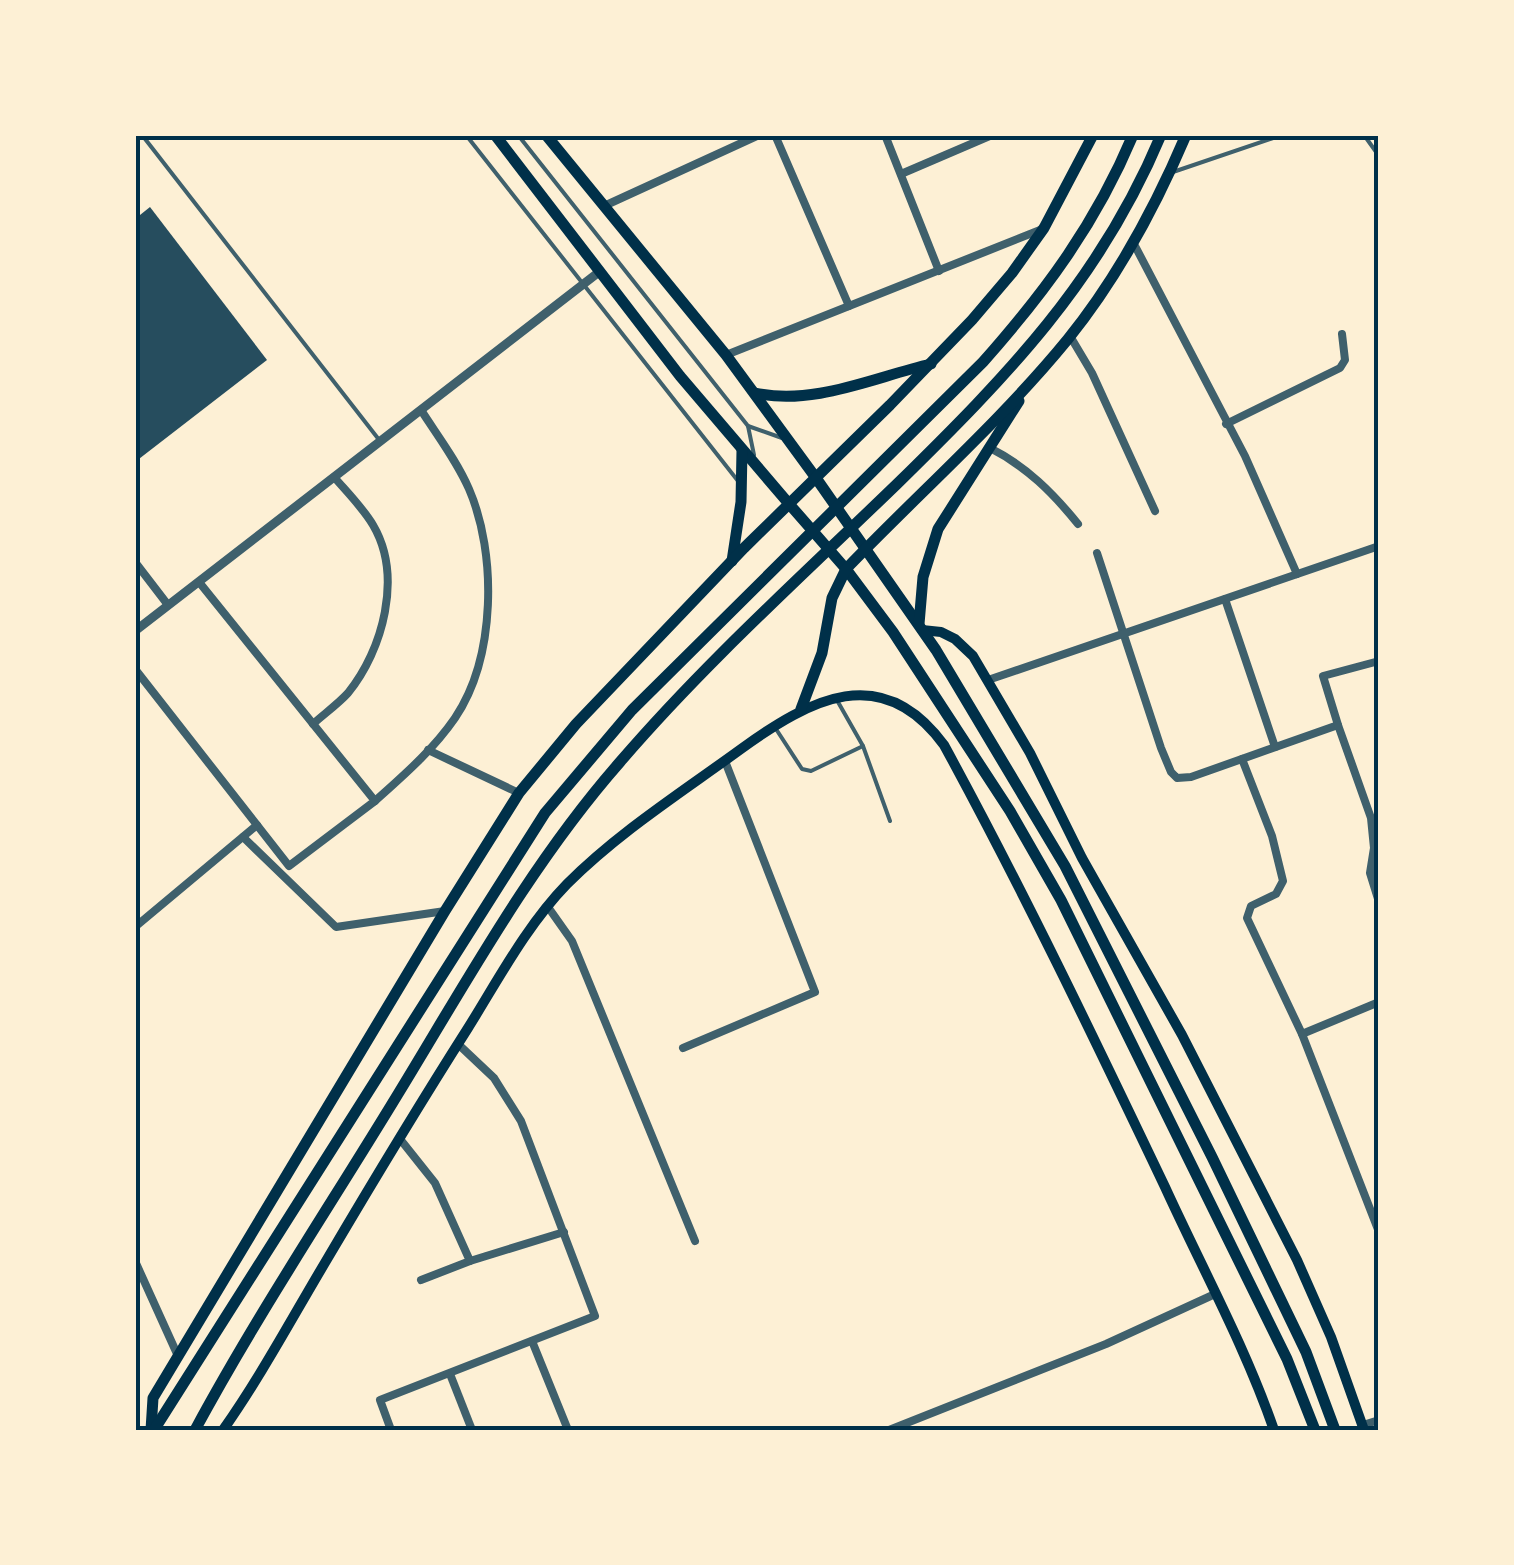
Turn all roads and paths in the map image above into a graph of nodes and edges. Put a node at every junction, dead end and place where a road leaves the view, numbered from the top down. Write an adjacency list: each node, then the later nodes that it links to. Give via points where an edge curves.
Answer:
1 (142, 135): 36 (lane)
2 (466, 135): 24 (lane)
3 (495, 135): 23 (main road)
4 (518, 135): 34 (lane)
5 (546, 135): 19 (main road)
6 (759, 135): 19 (street)
7 (775, 135): 25 (street)
8 (885, 135): 18 (street)
9 (992, 135): 18 (street)
10 (1093, 135): 20 (main road)
11 (1133, 135): 99 (main road, via 1075,248 983,362 632,710 544,813)
12 (1160, 135): 100 (main road, via 1088,272 1011,370 664,711 585,804 531,878)
13 (1186, 135): 17 (main road)
14 (1282, 135): 17 (lane)
15 (1364, 135): 16 (lane)
16 (1379, 156)
17 (1170, 173): 21 (main road)
18 (901, 174): 22 (street)
19 (603, 206): 28 (main road)
20 (1044, 228): 22 (street); 29 (main road)
21 (1134, 244): 27 (main road); 33 (street)
22 (939, 271): 25 (street)
23 (599, 272): 24 (street); 38 (main road)
24 (585, 283): 32 (street); 42 (lane)
25 (848, 306): 28 (street)
26 (1342, 334): 33 (street, via 1340,368)
27 (1070, 336): 30 (main road); 44 (street)
28 (726, 355): 31 (main road)
29 (931, 364): 31 (main road, via 791,398); 41 (main road)
30 (1029, 384): 37 (main road); 47 (main road)
31 (755, 393): 35 (main road)
32 (421, 410): 36 (street); 69 (street, via 469,489 488,553 476,676)
33 (1226, 424): 52 (street)
34 (748, 426): 35 (lane); 39 (lane)
35 (789, 440): 41 (main road)
36 (380, 442): 40 (street)
37 (990, 448): 45 (street, via 1040,481); 56 (main road, via 938,529 923,577)
38 (742, 450): 39 (main road); 42 (main road)
39 (756, 466): 43 (main road)
40 (334, 476): 53 (street); 64 (street, via 374,527 386,568 387,606 372,653 348,692)
41 (816, 478): 43 (main road); 47 (main road)
42 (741, 484): 49 (main road)
43 (790, 505): 49 (main road); 51 (main road)
44 (1154, 512)
45 (1078, 524)
46 (1379, 546): 52 (street)
47 (866, 548): 51 (main road); 56 (main road)
48 (1096, 553): 58 (street)
49 (732, 561): 72 (main road, via 576,724)
50 (135, 562): 55 (street)
51 (846, 569): 63 (main road); 107 (main road, via 954,723 1061,900 1287,1359)
52 (1297, 574): 54 (street)
53 (199, 582): 55 (street); 64 (street)
54 (1225, 599): 58 (street); 68 (street)
55 (168, 606): 57 (street)
56 (921, 627): 61 (main road, via 955,639); 108 (main road, via 1048,836 1122,975 1306,1352)
57 (135, 631)
58 (1124, 634): 61 (street); 70 (street, via 1171,772 1183,779)
59 (1379, 661): 65 (street, via 1323,676)
60 (135, 669): 76 (street)
61 (988, 680): 98 (main road, via 1296,1260)
62 (836, 698): 63 (main road); 67 (lane); 93 (main road, via 890,700 929,724 944,745 1024,893)
63 (801, 708): 66 (main road)
64 (313, 724): 73 (street)
65 (1338, 725): 68 (street); 74 (street)
66 (774, 726): 67 (lane, via 802,769 811,771); 71 (main road)
67 (863, 746): 75 (lane)
68 (1275, 747): 70 (street)
69 (428, 750): 72 (street); 73 (street)
70 (1242, 758): 83 (street, via 1283,881 1276,894 1251,906 1247,918)
71 (725, 761): 79 (main road, via 620,838); 85 (street, via 814,992)
72 (520, 794): 80 (main road)
73 (375, 800): 76 (street, via 288,866)
74 (1375, 817): 78 (street, via 1370,873)
75 (890, 821)
76 (257, 825): 77 (street)
77 (244, 838): 80 (street, via 336,927); 81 (street)
78 (1379, 902)
79 (548, 907): 84 (main road); 89 (street, via 572,942)
80 (445, 911): 95 (main road)
81 (135, 927)
82 (1379, 1002): 83 (street)
83 (1302, 1034): 88 (street)
84 (458, 1044): 86 (main road); 87 (street, via 494,1078 521,1121)
85 (682, 1048)
86 (400, 1139): 91 (street, via 435,1183); 101 (main road)
87 (564, 1232): 91 (street); 94 (street, via 596,1316)
88 (1379, 1232)
89 (695, 1241)
90 (135, 1261): 95 (street)
91 (470, 1261): 92 (street)
92 (421, 1280)
93 (1215, 1294): 105 (street); 106 (main road)
94 (532, 1341): 96 (street); 104 (street)
95 (178, 1356): 99 (main road, via 153,1398)
96 (450, 1374): 102 (street, via 380,1400); 103 (street)
97 (1379, 1420): 98 (street)
98 (1363, 1427)
99 (152, 1430)
100 (195, 1430)
101 (223, 1430)
102 (391, 1430)
103 (472, 1430)
104 (568, 1430)
105 (889, 1430)
106 (1274, 1430)
107 (1315, 1430)
108 (1335, 1430)

